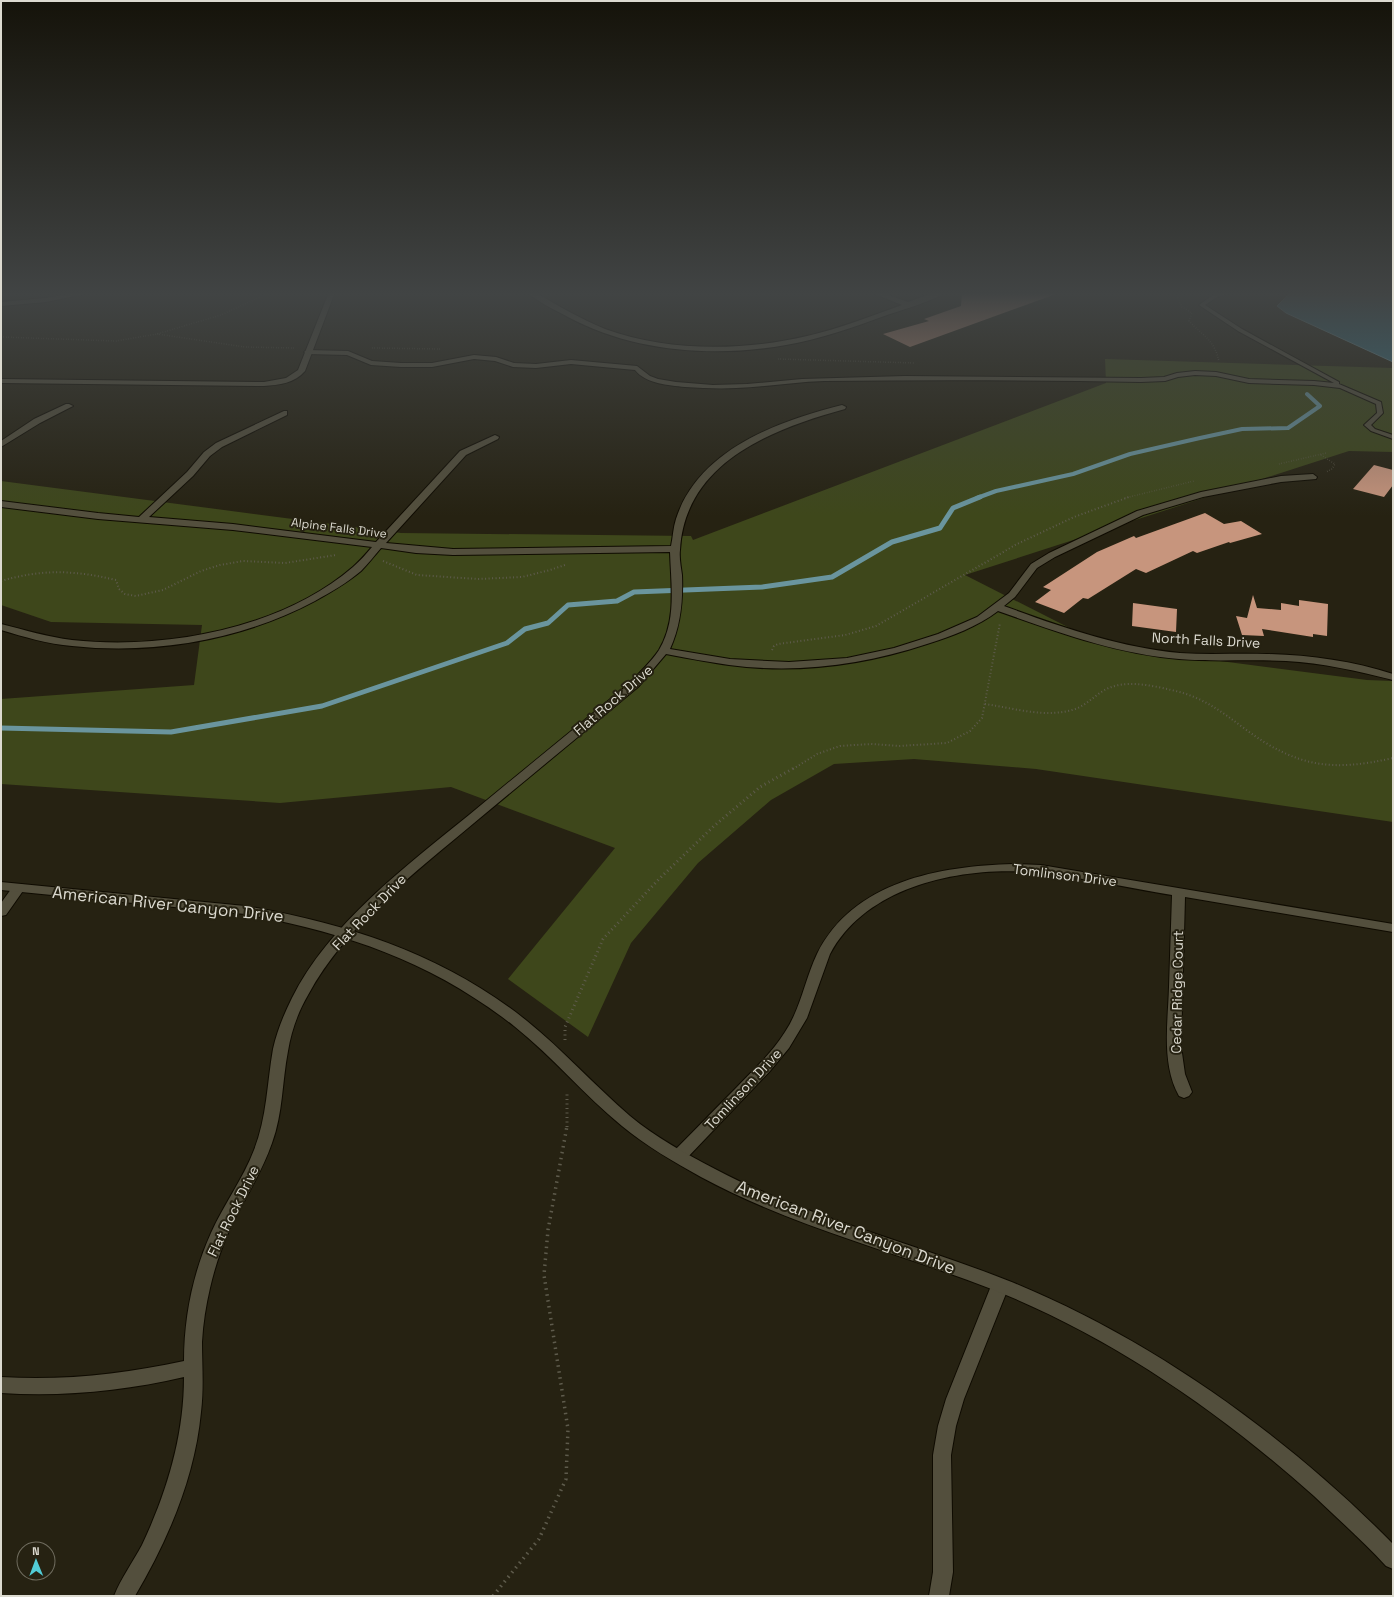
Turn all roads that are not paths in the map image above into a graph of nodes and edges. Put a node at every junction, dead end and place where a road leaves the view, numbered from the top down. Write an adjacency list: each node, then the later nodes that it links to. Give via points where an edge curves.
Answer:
1 (302, 367): 4 (street, via 297,376 264,384)
2 (621, 367): 5 (lane, via 637,368 639,373 665,382 703,386 748,387 793,381 942,377 1141,380 1165,379 1195,372 1249,381)
3 (1306, 367): 5 (lane)
4 (1, 381)
5 (1341, 386): 9 (lane, via 1379,403 1380,413 1367,425)
6 (69, 406): 11 (street, via 37,421)
7 (842, 407): 16 (street, Flat Rock Drive, via 782,426 744,445 717,464 702,478 683,510)
8 (284, 413): 14 (street, via 219,445)
9 (1393, 436)
10 (496, 437): 15 (street, via 463,452)
11 (1, 445)
12 (1312, 477): 17 (street, via 1266,482 1140,513 1034,566 1012,595)
13 (1, 504): 14 (street, Alpine Falls Drive)
14 (141, 520): 15 (street, Alpine Falls Drive, via 233,527)
15 (378, 545): 16 (street, Alpine Falls Drive, via 453,552); 18 (street, via 343,581 321,595 298,607 250,625 206,636 164,642 73,644)
16 (675, 549): 19 (street, Flat Rock Drive, via 678,597 676,622)
17 (998, 607): 19 (street, via 981,618 936,638 896,651 847,662 759,664); 20 (street, North Falls Drive, via 1081,637 1146,652 1211,658 1284,658 1318,661)
18 (1, 627)
19 (665, 651): 26 (street, Flat Rock Drive, via 655,665 634,684 413,867 385,892)
20 (1393, 677)
21 (1, 886): 22 (street, American River Canyon Drive)
22 (19, 888): 24 (street); 26 (street, American River Canyon Drive, via 245,910)
23 (1179, 891): 25 (street, Tomlinson Drive); 27 (street, Cedar Ridge Court, via 1174,1046 1178,1074); 28 (street, Tomlinson Drive, via 1049,870 998,867 936,875 882,896 852,917 830,943 815,972 802,1015 777,1055)
24 (1, 912)
25 (1393, 928)
26 (348, 932): 28 (street, American River Canyon Drive, via 410,955 482,995 522,1025 629,1123); 30 (street, Flat Rock Drive, via 321,963 303,990 290,1018 281,1048 275,1108 266,1139 253,1171 216,1241 202,1282 194,1324)
27 (1184, 1092)
28 (679, 1156): 29 (street, American River Canyon Drive, via 772,1203)
29 (1000, 1286): 32 (street, American River Canyon Drive, via 1089,1326 1161,1368 1234,1417 1305,1475); 34 (street, via 955,1399 947,1426 942,1455 943,1572)
30 (194, 1367): 31 (street, via 152,1377 74,1387); 33 (street, Flat Rock Drive, via 192,1414 183,1464 165,1516 140,1572)
31 (1, 1385)
32 (1393, 1559)
33 (124, 1596)
34 (939, 1596)

